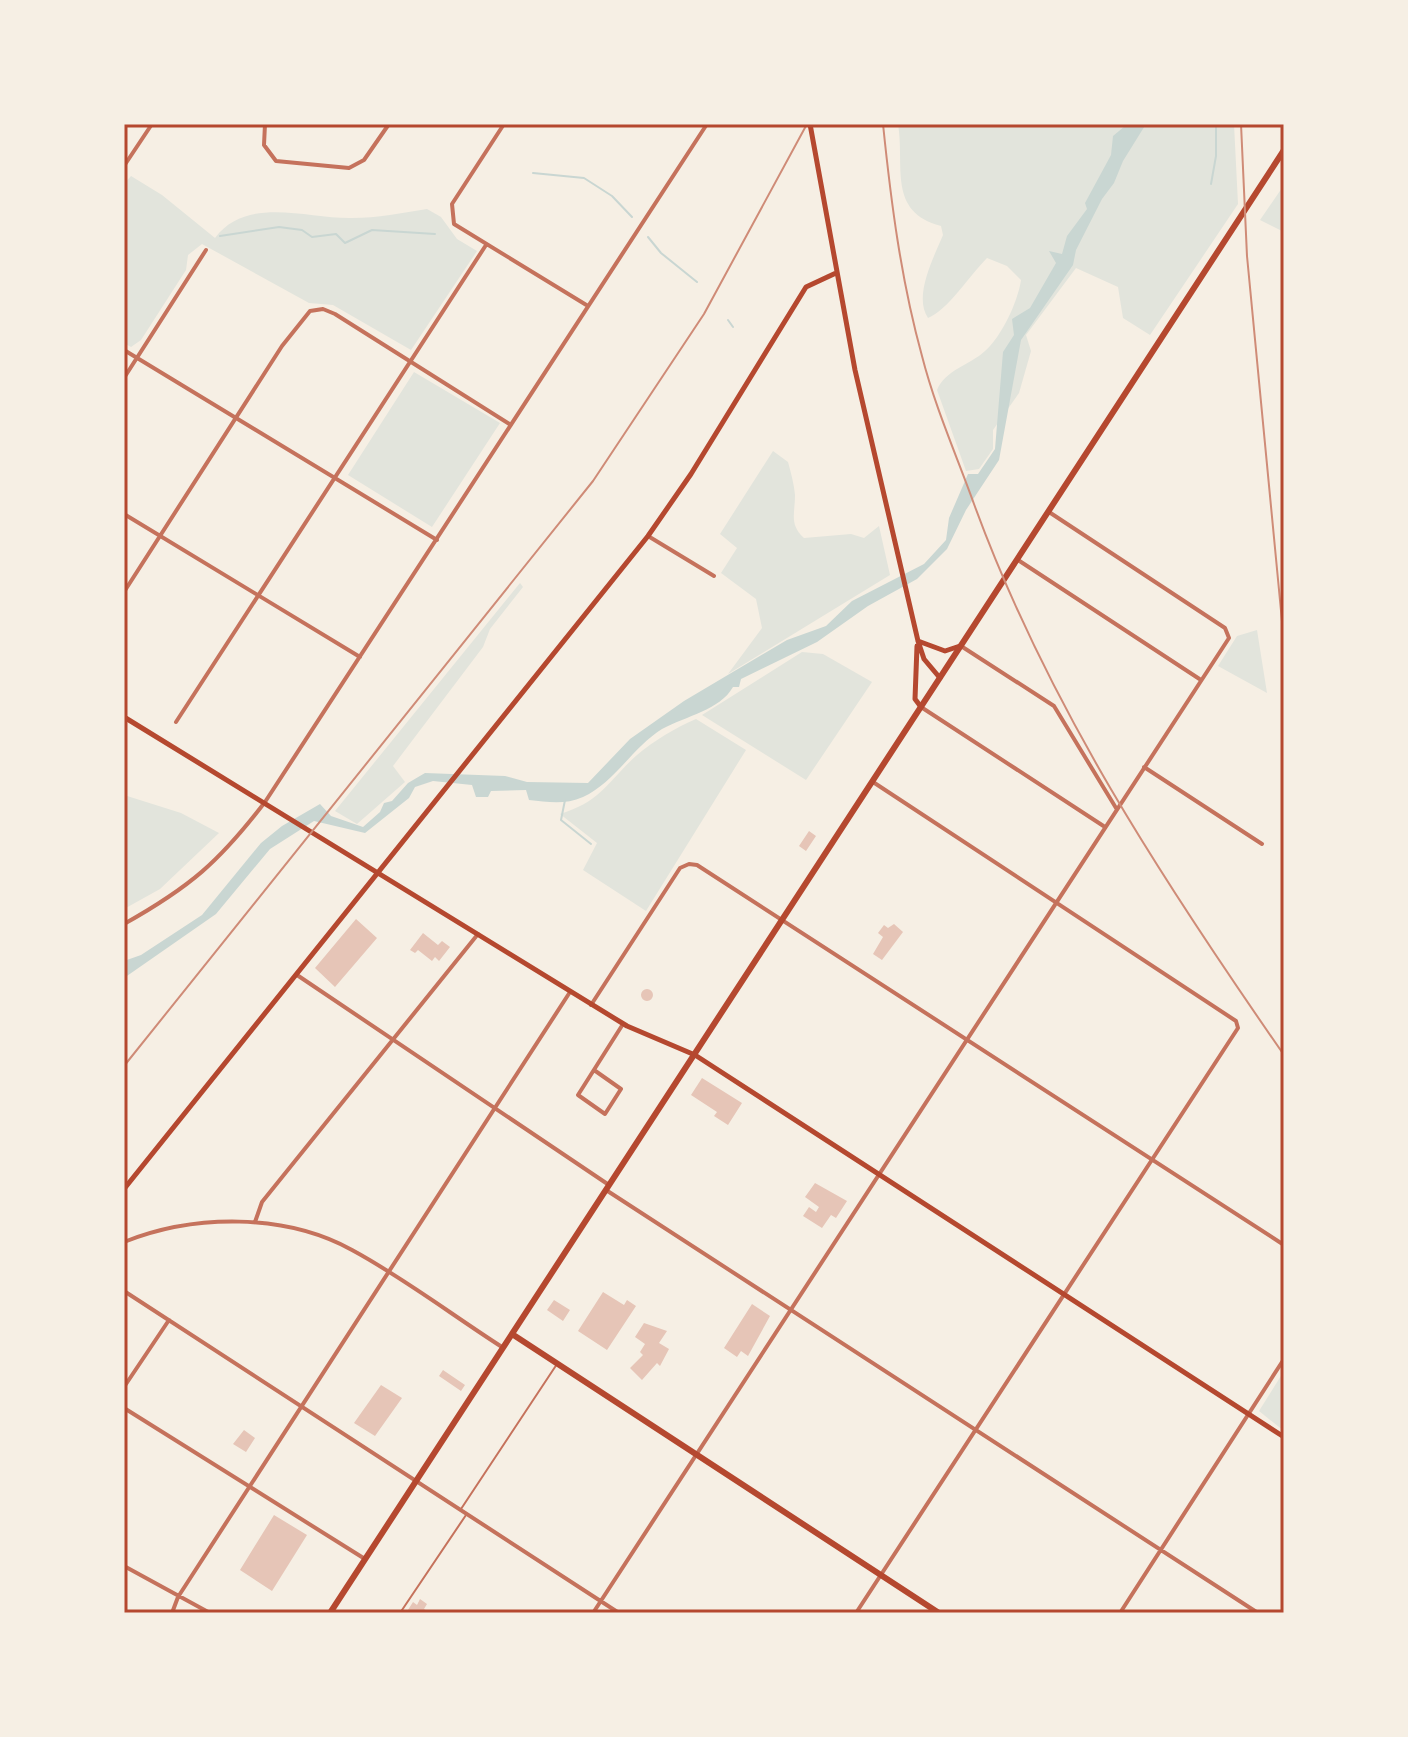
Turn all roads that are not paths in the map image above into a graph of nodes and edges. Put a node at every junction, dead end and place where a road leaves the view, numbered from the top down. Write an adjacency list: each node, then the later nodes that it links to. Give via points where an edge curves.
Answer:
1 (152, 124): 8 (street)
2 (265, 124): 3 (street, via 264,145 276,161 342,170 364,160)
3 (389, 124)
4 (504, 124): 9 (street, via 450,210 456,226)
5 (707, 124): 12 (street)
6 (810, 124): 11 (main road)
7 (1284, 150): 20 (main road)
8 (124, 166)
9 (486, 245): 12 (street); 15 (street)
10 (206, 250): 14 (street)
11 (836, 273): 23 (main road, via 806,287); 29 (main road)
12 (588, 306): 18 (street)
13 (124, 350): 14 (street)
14 (137, 358): 16 (street); 17 (street)
15 (410, 361): 17 (street, via 335,314 313,309 293,328); 18 (street); 19 (street)
16 (124, 378)
17 (236, 418): 19 (street); 22 (street)
18 (511, 425): 24 (street)
19 (334, 478): 24 (street); 28 (street)
20 (1049, 512): 25 (main road); 33 (street, via 1225,628 1230,635)
21 (124, 514): 22 (street)
22 (161, 536): 27 (street); 28 (street)
23 (648, 536): 26 (street); 43 (main road)
24 (437, 540): 31 (street)
25 (1018, 560): 30 (main road); 33 (street)
26 (714, 576)
27 (124, 592)
28 (258, 595): 31 (street); 36 (street)
29 (918, 641): 30 (main road, via 945,651); 32 (main road, via 924,659); 34 (main road, via 915,699)
30 (961, 646): 32 (main road); 40 (street, via 1054,706)
31 (360, 657): 39 (street)
32 (940, 678): 34 (main road)
33 (1201, 680): 37 (street)
34 (921, 707): 38 (main road); 41 (street)
35 (124, 717): 39 (main road)
36 (176, 722)
37 (1144, 767): 40 (street); 42 (street)
38 (872, 782): 44 (street); 45 (main road)
39 (265, 802): 43 (main road); 46 (street, via 224,855 193,882)
40 (1117, 809): 41 (street)
41 (1105, 827): 44 (street)
42 (1262, 844)
43 (377, 872): 47 (main road); 48 (main road)
44 (1057, 903): 53 (street); 57 (street, via 1236,1021 1237,1031)
45 (783, 919): 50 (street, via 697,865 686,864); 53 (street); 54 (main road)
46 (124, 924)
47 (478, 934): 49 (main road); 52 (street)
48 (297, 975): 52 (street); 59 (main road)
49 (570, 992): 50 (main road); 56 (street)
50 (591, 1005): 51 (main road)
51 (623, 1024): 54 (main road); 55 (street)
52 (392, 1040): 56 (street); 61 (street, via 262,1202)
53 (969, 1040): 57 (street); 58 (street)
54 (695, 1055): 58 (main road); 60 (main road)
55 (594, 1070): 55 (street, via 578,1097 605,1114 621,1089)
56 (495, 1109): 60 (street); 64 (street)
57 (1152, 1160): 63 (street); 66 (street)
58 (880, 1174): 66 (main road); 67 (street)
59 (125, 1187)
60 (608, 1188): 67 (street); 69 (main road)
61 (255, 1222): 62 (street, via 183,1226); 64 (street, via 332,1241)
62 (124, 1242)
63 (1284, 1245)
64 (387, 1273): 70 (street); 74 (street)
65 (124, 1291): 68 (street)
66 (1064, 1295): 76 (main road); 77 (street)
67 (792, 1310): 77 (street); 79 (street)
68 (169, 1320): 73 (street); 74 (street)
69 (512, 1334): 70 (main road); 72 (main road)
70 (503, 1348): 80 (main road)
71 (1284, 1359): 76 (street)
72 (557, 1363): 79 (main road); 82 (lane)
73 (124, 1387)
74 (300, 1405): 80 (street); 81 (street)
75 (124, 1408): 81 (street)
76 (1248, 1414): 78 (main road); 84 (street)
77 (976, 1429): 84 (street); 87 (street)
78 (1284, 1437)
79 (697, 1456): 87 (main road); 89 (street)
80 (415, 1481): 82 (street); 85 (main road)
81 (248, 1485): 85 (street); 88 (street)
82 (461, 1510): 83 (street)
83 (467, 1514): 89 (street); 93 (lane)
84 (1161, 1550): 98 (street); 99 (street)
85 (365, 1559): 92 (main road)
86 (124, 1566): 88 (street)
87 (881, 1575): 96 (street); 97 (main road)
88 (178, 1597): 90 (street); 91 (street)
89 (601, 1601): 94 (street); 95 (street)
90 (172, 1613)
91 (210, 1613)
92 (330, 1613)
93 (400, 1613)
94 (593, 1613)
95 (619, 1613)
96 (856, 1613)
97 (939, 1613)
98 (1120, 1613)
99 (1258, 1613)

